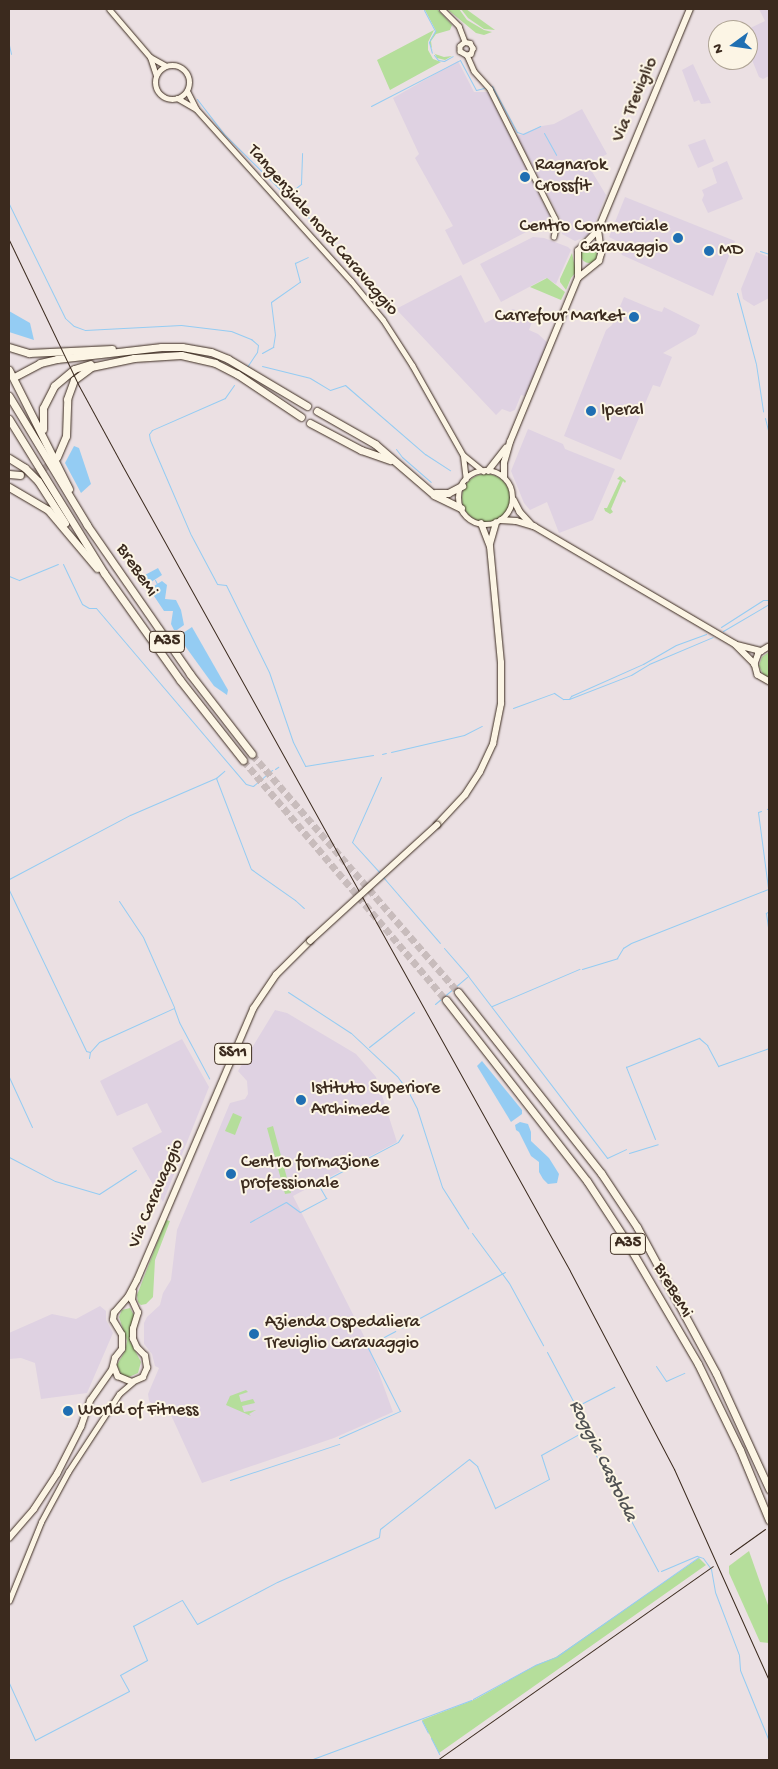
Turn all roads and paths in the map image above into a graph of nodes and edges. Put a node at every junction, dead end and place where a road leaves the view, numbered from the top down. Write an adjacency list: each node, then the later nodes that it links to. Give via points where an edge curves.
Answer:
1 (109, 9): 6 (main road, Tangenziale nord Caravaggio)
2 (442, 9): 4 (street, via 459,26)
3 (690, 9): 12 (main road, Via Treviglio)
4 (465, 42): 5 (street, via 459,49); 5 (street, via 473,48)
5 (467, 55): 13 (street, via 474,71 490,89 555,218)
6 (150, 57): 7 (main road, Tangenziale nord Caravaggio); 8 (main road, Tangenziale nord Caravaggio)
7 (166, 66): 8 (main road); 9 (main road, Tangenziale nord Caravaggio, via 175,64 185,70 190,80)
8 (156, 76): 10 (main road, Tangenziale nord Caravaggio, via 156,87 160,93)
9 (187, 91): 10 (main road); 11 (main road, Tangenziale nord Caravaggio)
10 (176, 98): 11 (main road, Tangenziale nord Caravaggio)
11 (196, 110): 32 (main road, Tangenziale nord Caravaggio, via 383,320)
12 (598, 230): 14 (main road); 15 (main road)
13 (554, 237)
14 (586, 244): 15 (main road, via 593,244); 16 (main road, via 579,249)
15 (600, 251): 17 (main road, via 599,261)
16 (577, 257): 17 (main road, via 584,266); 18 (main road)
17 (592, 266): 18 (main road)
18 (578, 278): 31 (main road)
19 (9, 347): 20 (highway, via 29,353)
20 (142, 349): 23 (highway, via 57,359 40,363); 25 (highway, via 182,347 211,352 235,362)
21 (119, 361): 27 (highway, via 171,355 207,360 237,374); 30 (highway, via 78,367 54,386 42,414); 33 (highway, via 91,367 74,380 67,399 66,436)
22 (9, 370): 30 (highway)
23 (16, 376)
24 (9, 396): 47 (highway, BreBeMi / A35)
25 (308, 406)
26 (317, 412): 35 (highway, via 375,444)
27 (301, 417)
28 (9, 420): 50 (highway, BreBeMi / A35)
29 (310, 423): 35 (highway, via 361,450)
30 (46, 441): 47 (highway)
31 (510, 442): 36 (main road); 39 (main road)
32 (463, 455): 36 (main road, Tangenziale nord Caravaggio); 40 (main road, Tangenziale nord Caravaggio)
33 (57, 457)
34 (9, 458): 50 (highway, via 38,481 75,537)
35 (392, 461): 42 (highway)
36 (485, 471): 39 (main road); 40 (main road)
37 (9, 474): 38 (highway)
38 (20, 475)
39 (504, 477): 43 (main road)
40 (464, 483): 42 (highway, via 448,493); 44 (main road, via 459,497)
41 (9, 487): 51 (highway, via 41,504)
42 (430, 492): 44 (highway)
43 (513, 498): 45 (main road, via 511,509); 48 (main road, via 520,512)
44 (461, 508): 46 (main road, via 470,520)
45 (499, 521): 46 (main road); 48 (main road); 49 (main road)
46 (481, 524): 49 (main road)
47 (86, 525): 57 (highway, BreBeMi / A35, via 190,674)
48 (534, 526): 52 (main road)
49 (490, 546): 61 (main road, Via Caravaggio / SS11, bridge, via 501,673 500,713 493,744 480,772 465,795 437,825 278,971 264,991 244,1027)
50 (88, 549): 51 (highway, BreBeMi / A35)
51 (104, 573): 58 (highway, BreBeMi / A35, via 180,680)
52 (735, 644): 54 (main road); 55 (main road)
53 (769, 648): 54 (main road)
54 (761, 651): 55 (main road)
55 (754, 664): 56 (main road, via 758,675)
56 (769, 682)
57 (252, 754)
58 (243, 760)
59 (458, 992): 69 (highway, BreBeMi / A35, via 601,1173 637,1227 716,1373)
60 (446, 1000): 70 (highway, BreBeMi / A35, via 587,1181 623,1236 698,1364 740,1450)
61 (137, 1280): 62 (main road, Via Caravaggio); 63 (main road, Via Caravaggio, via 132,1296)
62 (122, 1304): 63 (main road); 64 (main road, Via Caravaggio, via 114,1313 113,1320 122,1335 123,1345)
63 (135, 1306): 66 (main road, Via Caravaggio, via 138,1313 133,1339 148,1365 142,1378)
64 (114, 1364): 65 (main road); 67 (main road, Via Caravaggio)
65 (121, 1378): 66 (main road); 67 (main road, via 110,1378); 68 (street, Via Caravaggio)
66 (133, 1382): 68 (street, Via Caravaggio)
67 (97, 1388): 71 (main road, Via Caravaggio, via 57,1474 34,1509)
68 (119, 1394): 72 (street, Via Caravaggio, via 84,1444 50,1505)
69 (769, 1489)
70 (768, 1518)
71 (9, 1538)
72 (9, 1600)

